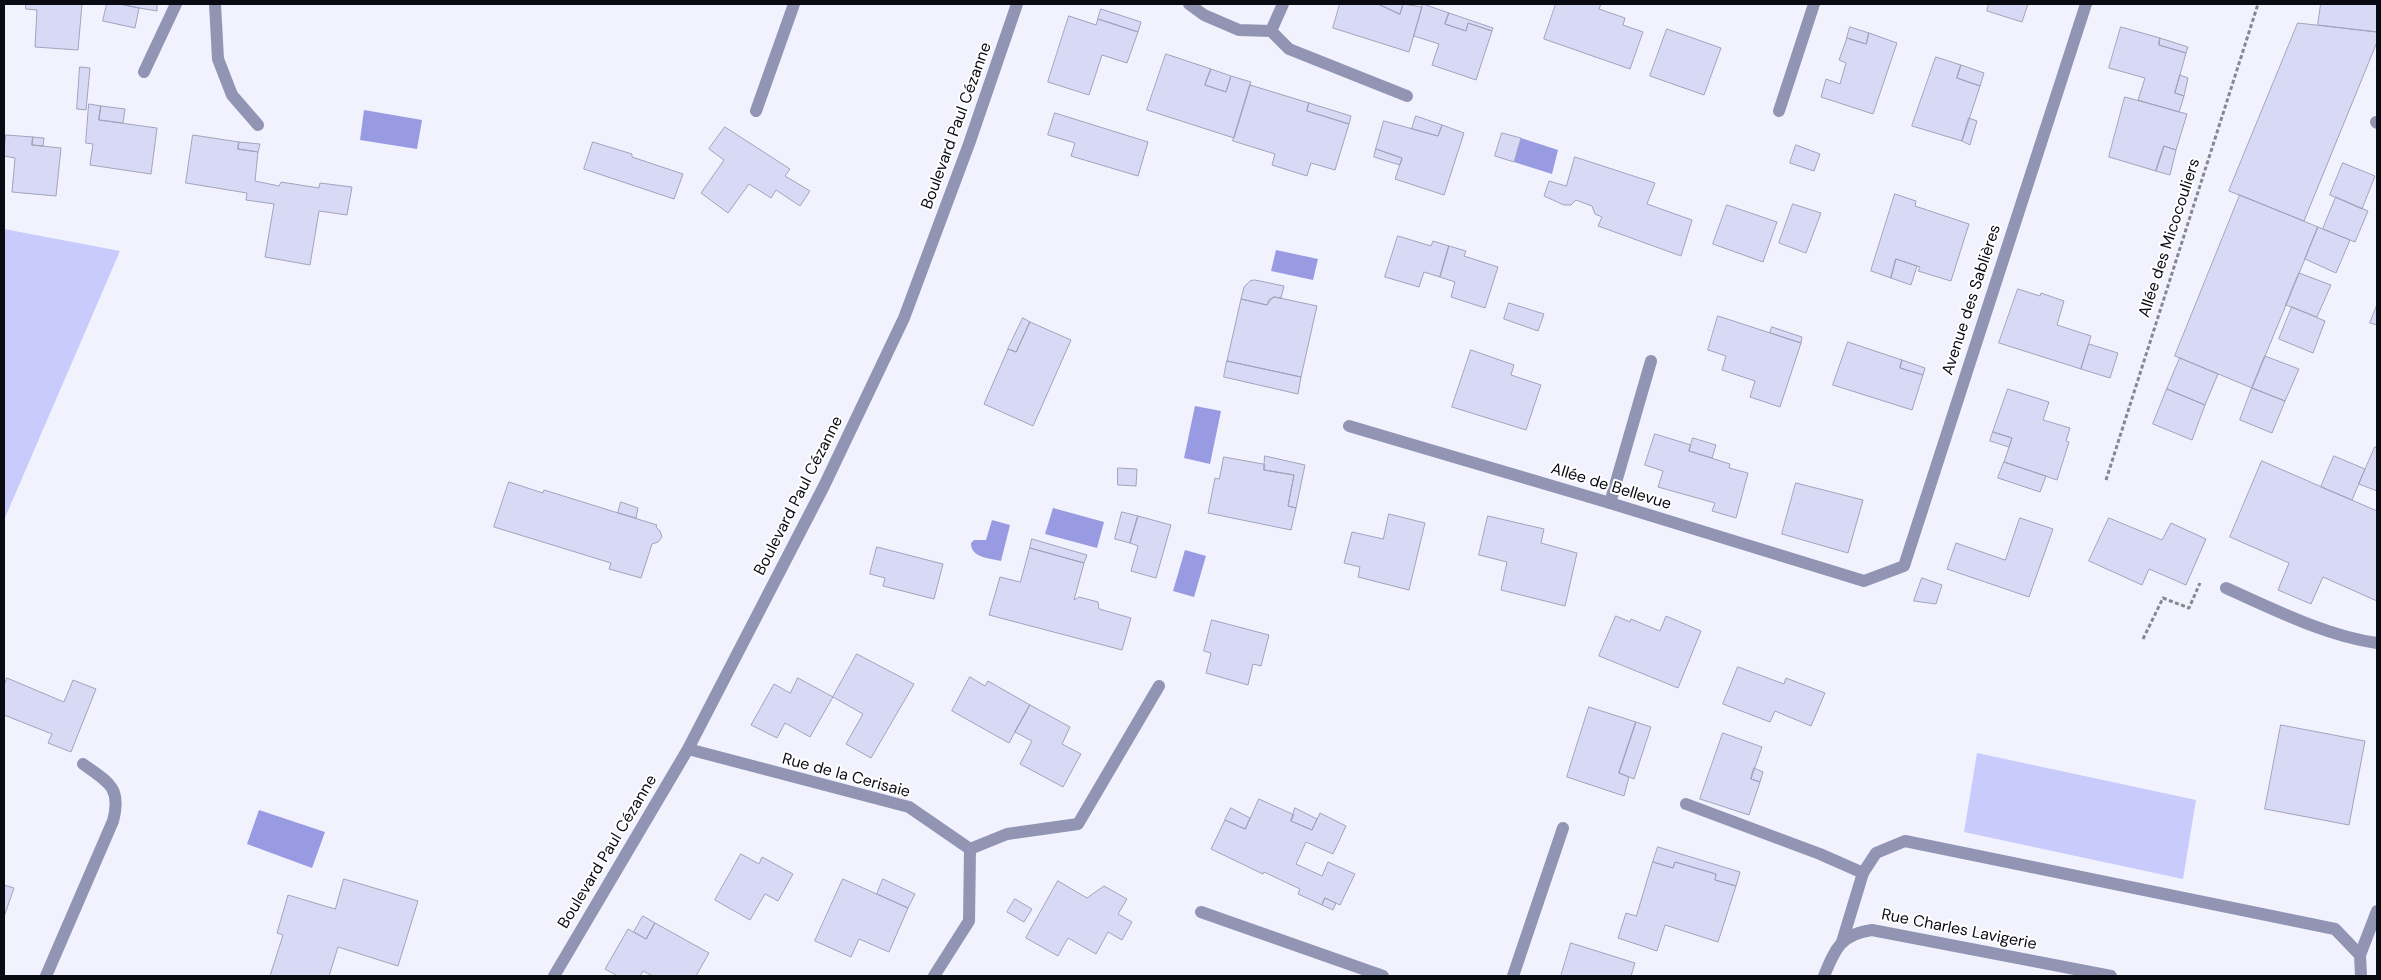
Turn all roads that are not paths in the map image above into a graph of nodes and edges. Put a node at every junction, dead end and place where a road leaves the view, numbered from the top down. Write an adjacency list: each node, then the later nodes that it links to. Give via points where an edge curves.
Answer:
1 (176, 4): 10 (street)
2 (215, 4): 14 (street, via 218,59 232,95)
3 (794, 4): 12 (street)
4 (1017, 4): 22 (street, Boulevard Paul Cézanne, via 904,318 824,486)
5 (1188, 4): 9 (street, via 1204,15 1239,30)
6 (1283, 4): 9 (street)
7 (1814, 4): 13 (street)
8 (2086, 4): 18 (street, Avenue des Sablières, via 1904,566)
9 (1272, 31): 11 (street, via 1289,49)
10 (144, 72)
11 (1407, 96)
12 (756, 111)
13 (1779, 111)
14 (258, 125)
15 (1651, 360): 17 (street)
16 (1348, 426): 17 (street, Allée de Bellevue)
17 (1610, 503): 18 (street, Allée de Bellevue)
18 (1864, 581)
19 (2226, 588): 20 (street, via 2287,615 2360,640)
20 (2377, 642)
21 (1159, 686): 26 (street, via 1078,824 1007,834)
22 (688, 749): 26 (street, Rue de la Cerisaie, via 909,808); 33 (street, Boulevard Paul Cézanne)
23 (83, 764): 32 (street, via 112,784 117,804 113,821)
24 (1686, 804): 27 (street)
25 (1563, 828): 36 (street)
26 (970, 848): 34 (street, via 969,920)
27 (1863, 873): 30 (street); 31 (street, via 1876,853 1905,841 2335,929)
28 (2377, 911): 31 (street)
29 (1201, 912): 35 (street)
30 (1842, 942): 37 (street); 38 (street, Rue Charles Lavigerie, via 1856,932 1872,930)
31 (2360, 955): 39 (street)
32 (46, 976)
33 (554, 976)
34 (934, 976)
35 (1383, 976)
36 (1513, 976)
37 (1824, 976)
38 (2111, 976)
39 (2361, 976)

